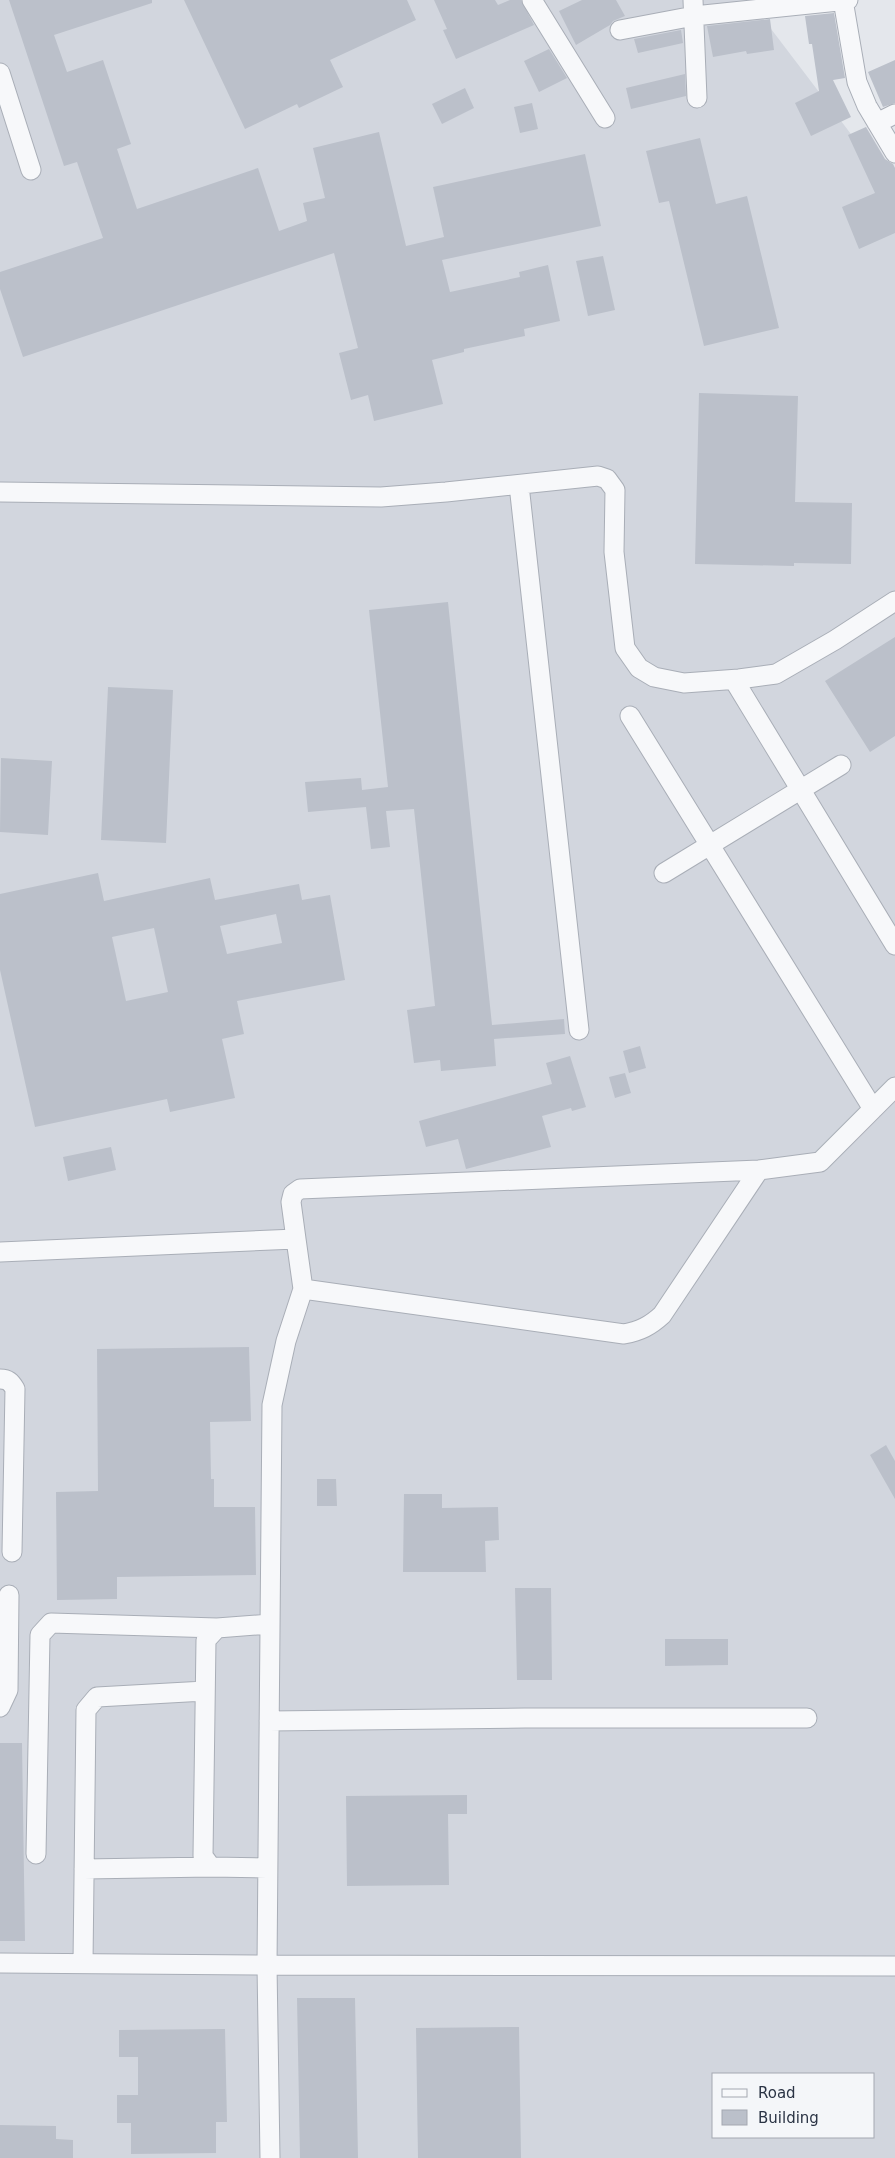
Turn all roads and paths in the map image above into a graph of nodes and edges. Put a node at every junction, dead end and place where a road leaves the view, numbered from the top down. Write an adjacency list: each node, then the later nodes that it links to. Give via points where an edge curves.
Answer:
1 (532, 0): 8 (street)
2 (845, 1): 3 (street); 9 (street, via 856,82)
3 (694, 8): 4 (street); 6 (street)
4 (620, 30)
5 (0, 73): 11 (street)
6 (697, 98)
7 (895, 114): 9 (street)
8 (605, 118)
9 (877, 123): 10 (street)
10 (895, 153)
11 (31, 170)
12 (519, 485): 13 (street, via 381,497); 15 (street, via 598,476 607,479 615,490 614,552 625,648 639,668 654,676 684,683); 22 (street)
13 (0, 492)
14 (895, 601): 15 (street, via 776,674)
15 (734, 680): 18 (street)
16 (630, 716): 19 (street)
17 (842, 765): 18 (street)
18 (801, 790): 19 (street); 21 (street)
19 (709, 845): 20 (street); 24 (street)
20 (664, 873)
21 (895, 945)
22 (579, 1030)
23 (895, 1087): 24 (street)
24 (873, 1109): 25 (street, via 820,1162)
25 (759, 1170): 26 (street, via 300,1189 293,1194 291,1202); 28 (street, via 662,1314 641,1330 624,1334)
26 (296, 1239): 27 (street); 28 (street)
27 (0, 1252)
28 (303, 1289): 32 (street, via 286,1341 272,1405)
29 (0, 1378): 30 (street, via 11,1382 15,1388)
30 (12, 1552)
31 (9, 1595): 35 (street, via 8,1690)
32 (270, 1624): 33 (street); 37 (street)
33 (217, 1628): 34 (street, via 206,1640); 38 (street, via 51,1623 40,1635)
34 (205, 1691): 39 (street, via 202,1856); 41 (street, via 96,1696 86,1710)
35 (0, 1707)
36 (807, 1718): 37 (street)
37 (268, 1720): 40 (street)
38 (36, 1854)
39 (211, 1867): 40 (street); 41 (street)
40 (267, 1868): 44 (street)
41 (84, 1870): 43 (street)
42 (0, 1963): 43 (street)
43 (83, 1963): 44 (street)
44 (267, 1965): 45 (street); 46 (street)
45 (895, 1966)
46 (270, 2158)

